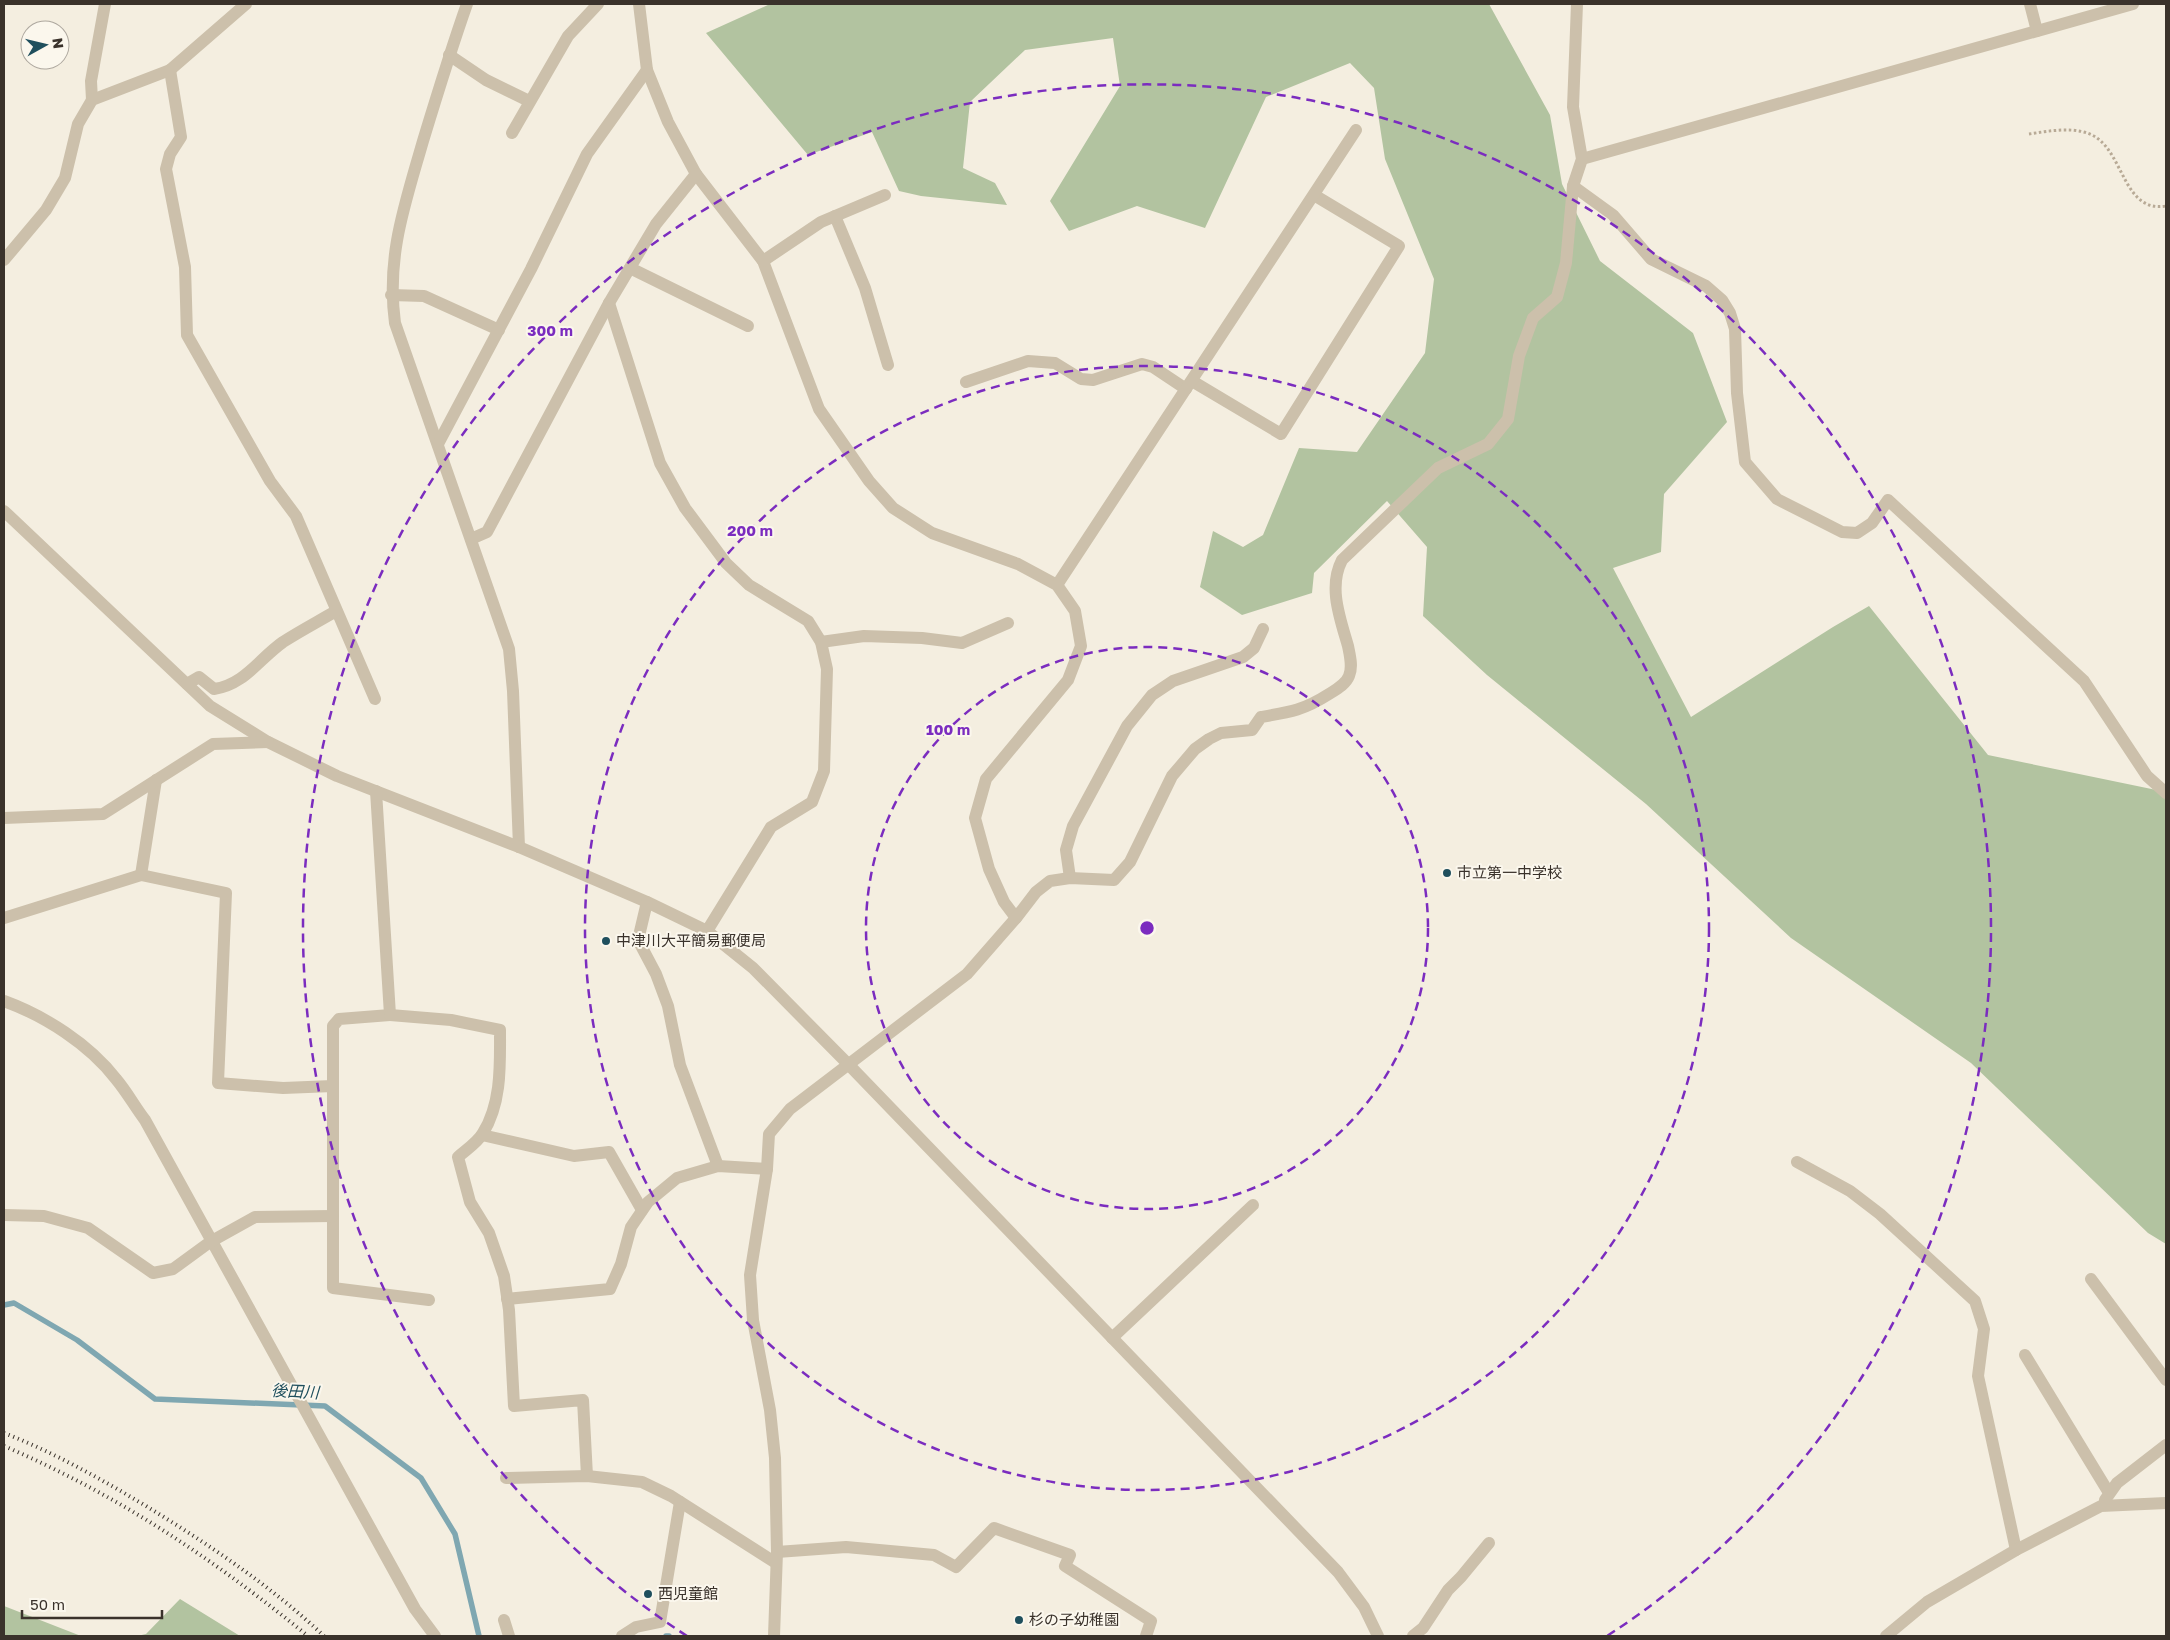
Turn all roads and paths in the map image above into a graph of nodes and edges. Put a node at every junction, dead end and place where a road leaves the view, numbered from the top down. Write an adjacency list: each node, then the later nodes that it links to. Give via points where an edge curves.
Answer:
1 (105, 4): 13 (street, via 91,81)
2 (246, 4): 11 (street)
3 (467, 4): 10 (street)
4 (598, 4): 14 (street, via 568,36)
5 (639, 4): 12 (street)
6 (1577, 4): 18 (street, via 1573,107)
7 (2030, 4): 9 (street)
8 (2133, 4): 9 (street)
9 (2037, 31): 18 (street)
10 (449, 55): 14 (street, via 486,80); 28 (street, via 401,216)
11 (170, 70): 13 (street); 39 (street, via 181,137 170,154 166,169 185,267 188,334 270,481 296,516)
12 (647, 70): 19 (street, via 668,122); 31 (street, via 587,154)
13 (92, 100): 25 (street, via 78,124 65,178 46,210)
14 (529, 101): 16 (street)
15 (1356, 130): 21 (street)
16 (512, 133)
17 (2029, 134): 23 (path, via 2056,130 2097,137 2107,147 2133,193 2141,201 2149,206)
18 (1582, 160): 20 (street)
19 (696, 174): 26 (street); 27 (street, via 656,224)
20 (1574, 186): 48 (street, via 1613,215 1651,260 1706,286 1722,300 1735,329 1737,393 1745,462 1777,499 1842,532 1857,533 1872,523 1888,500 2084,681 2147,776); 52 (street, via 1566,263 1557,297 1533,318 1519,356 1508,419 1488,444 1438,468 1342,560 1336,571 1336,594 1351,665 1346,681 1310,706 1261,717 1252,730 1221,733 1209,739 1195,749 1172,776 1130,862 1114,880)
21 (1314, 194): 34 (street); 34 (street, via 1399,246 1281,434)
22 (885, 195): 24 (street)
23 (2166, 206)
24 (836, 216): 26 (street, via 821,222); 32 (street, via 866,288)
25 (4, 260)
26 (763, 260): 38 (street, via 819,408 869,481 893,508 932,533 1018,564)
27 (630, 268): 29 (street); 30 (street)
28 (391, 294): 31 (street, via 424,296); 35 (street, via 395,323)
29 (609, 303): 37 (street, via 487,532); 42 (street, via 660,463 685,508 726,563 748,586 808,621)
30 (748, 326)
31 (499, 330): 35 (street)
32 (888, 365)
33 (966, 382): 34 (street, via 1028,361 1055,363 1081,379 1093,380 1142,364)
34 (1189, 385): 38 (street)
35 (438, 444): 37 (street)
36 (4, 511): 43 (street)
37 (471, 539): 50 (street, via 509,649)
38 (1057, 585): 55 (street, via 1075,611 1082,646 1068,680 986,779 975,818 989,869 1004,902)
39 (336, 611): 43 (street, via 282,643 227,687 214,689 199,677); 44 (street)
40 (1008, 623): 42 (street, via 962,643 864,636)
41 (1263, 629): 52 (street, via 1254,648 1243,657 1173,681 1152,695 1127,726 1073,826 1066,850)
42 (821, 642): 56 (street, via 827,670 824,771 812,802 771,827)
43 (187, 684): 45 (street, via 210,706)
44 (375, 699)
45 (268, 742): 46 (street, via 213,744); 47 (street)
46 (156, 780): 49 (street, via 103,814); 51 (street)
47 (376, 791): 50 (street); 58 (street)
48 (2166, 793)
49 (4, 818)
50 (519, 847): 53 (street)
51 (141, 875): 54 (street); 60 (street, via 226,893 218,1082 283,1088)
52 (1070, 878): 55 (street, via 1050,881 1036,892)
53 (646, 902): 56 (street); 63 (street, via 638,940 668,1006 680,1065)
54 (4, 918)
55 (1016, 918): 59 (street, via 967,974)
56 (707, 931): 59 (street, via 753,968)
57 (4, 1000): 69 (street, via 56,1027 90,1052 116,1078 144,1120)
58 (390, 1015): 60 (street, via 340,1019 334,1026); 61 (street, via 452,1020 500,1030 500,1081 490,1120)
59 (849, 1065): 64 (street, via 790,1109 769,1134); 73 (street)
60 (333, 1086): 68 (street)
61 (482, 1135): 66 (street, via 574,1156 609,1152); 71 (street, via 458,1157 470,1202 489,1233 504,1276)
62 (1797, 1162): 84 (street, via 1850,1191 1880,1214 1975,1301 1984,1330 1978,1376)
63 (718, 1166): 64 (street); 66 (street, via 677,1178)
64 (767, 1169): 85 (street, via 750,1275 775,1458)
65 (1253, 1205): 73 (street)
66 (642, 1210): 71 (street, via 631,1227 622,1264 610,1289)
67 (4, 1216): 69 (street, via 44,1216 88,1228 153,1273 173,1269)
68 (332, 1216): 69 (street, via 256,1217); 72 (street, via 333,1288)
69 (210, 1242): 88 (street, via 415,1609)
70 (2091, 1279): 75 (street)
71 (507, 1299): 77 (street, via 514,1406 583,1400)
72 (429, 1300)
73 (1112, 1338): 93 (street, via 1338,1572 1364,1607)
74 (2024, 1356): 79 (street)
75 (2166, 1380)
76 (2166, 1446): 79 (street, via 2116,1483)
77 (587, 1476): 78 (street); 80 (street, via 642,1482)
78 (506, 1478)
79 (2109, 1493): 82 (street)
80 (680, 1502): 85 (street); 90 (street, via 660,1622 636,1627)
81 (2166, 1503): 82 (street)
82 (2101, 1506): 84 (street)
83 (1489, 1543): 94 (street, via 1448,1590 1423,1628)
84 (2016, 1550): 87 (street, via 1927,1602)
85 (776, 1557): 91 (street); 92 (street, via 846,1547 934,1555 956,1567 994,1528 1070,1555 1065,1566 1151,1621)
86 (504, 1620): 89 (street)
87 (1899, 1632): 95 (street)
88 (435, 1636)
89 (509, 1636)
90 (622, 1636)
91 (774, 1636)
92 (1146, 1636)
93 (1378, 1636)
94 (1413, 1636)
95 (1886, 1636)

